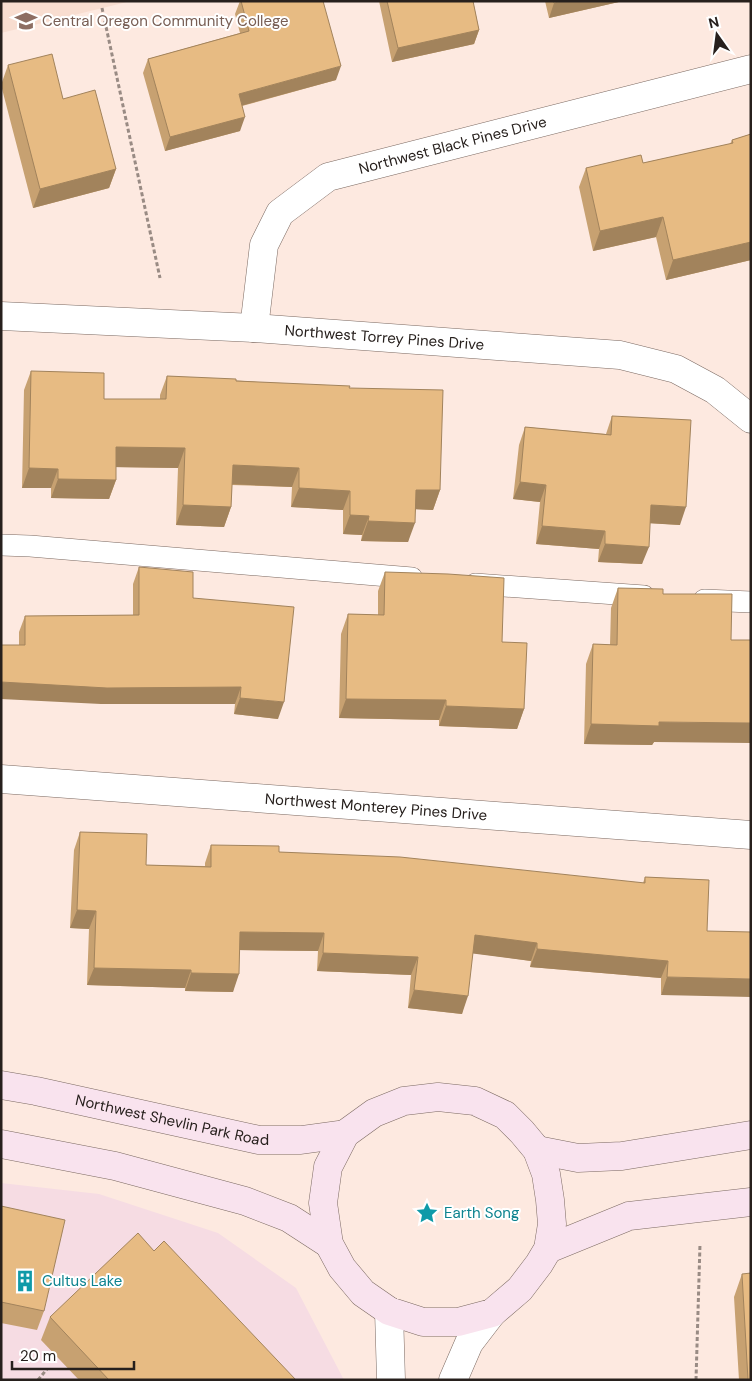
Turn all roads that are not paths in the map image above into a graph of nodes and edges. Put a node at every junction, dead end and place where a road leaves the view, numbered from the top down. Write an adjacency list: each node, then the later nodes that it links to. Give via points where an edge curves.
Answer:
1 (751, 69): 3 (street, Northwest Black Pines Drive, via 328,177 280,213 264,245)
2 (1, 316): 3 (street, Northwest Torrey Pines Drive)
3 (254, 328): 4 (street, Northwest Torrey Pines Drive, via 620,355 676,369 716,390)
4 (751, 419)
5 (1, 545): 6 (lane)
6 (430, 580)
7 (459, 582): 8 (lane)
8 (751, 602)
9 (1, 779): 10 (street, Northwest Monterey Pines Drive)
10 (751, 835)
11 (1, 1085): 12 (main road, Northwest Shevlin Park Road, via 259,1140 301,1140)
12 (345, 1134): 15 (main road, via 374,1113 404,1101 438,1097 475,1101 506,1115); 17 (main road, via 328,1167 324,1194)
13 (751, 1135): 15 (main road, via 622,1156 578,1158)
14 (1, 1144): 17 (main road, via 115,1166 245,1201 289,1218)
15 (537, 1150): 18 (main road, via 546,1174 550,1200 552,1224)
16 (751, 1202): 18 (main road, via 629,1216)
17 (329, 1244): 19 (main road, via 342,1268 363,1293)
18 (548, 1249): 20 (main road, via 520,1289)
19 (389, 1311): 20 (main road, via 423,1322 458,1322); 21 (street)
20 (492, 1313): 22 (street, via 469,1344)
21 (391, 1380)
22 (453, 1380)

